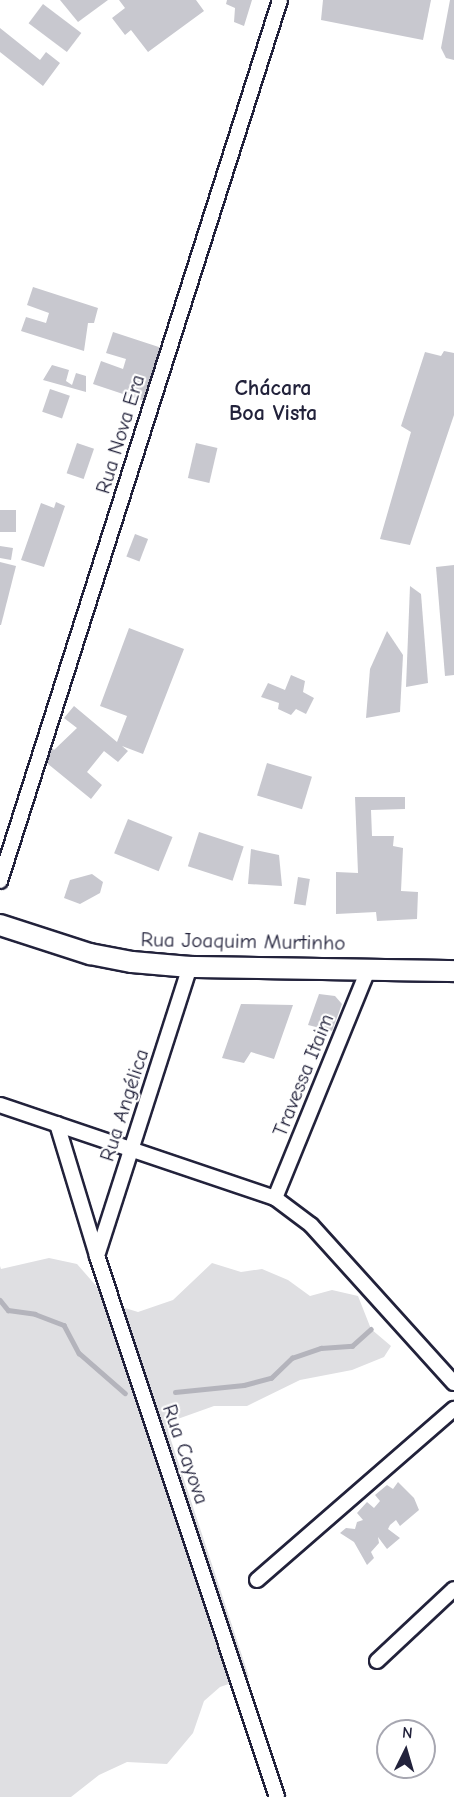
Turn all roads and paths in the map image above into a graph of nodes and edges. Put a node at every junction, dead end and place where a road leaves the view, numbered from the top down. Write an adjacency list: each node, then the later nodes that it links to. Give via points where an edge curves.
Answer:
1 (280, 0): 2 (street, Rua Nova Era)
2 (0, 881)
3 (0, 925): 4 (main road, Rua Joaquim Murtinho, via 90,954)
4 (190, 967): 5 (main road, Rua Joaquim Murtinho); 9 (street, Rua Angélica)
5 (369, 968): 6 (main road, Rua Joaquim Murtinho); 10 (street, Travessa Itaim)
6 (454, 971)
7 (0, 1105): 8 (street)
8 (57, 1124): 9 (street); 11 (street, Rua Cayova)
9 (133, 1147): 10 (street); 11 (street, Rua Angélica)
10 (275, 1198): 12 (street, via 311,1225)
11 (97, 1256): 17 (street, Rua Cayova)
12 (454, 1383)
13 (454, 1409): 14 (street)
14 (257, 1580)
15 (454, 1589): 16 (street)
16 (377, 1661)
17 (277, 1797)

